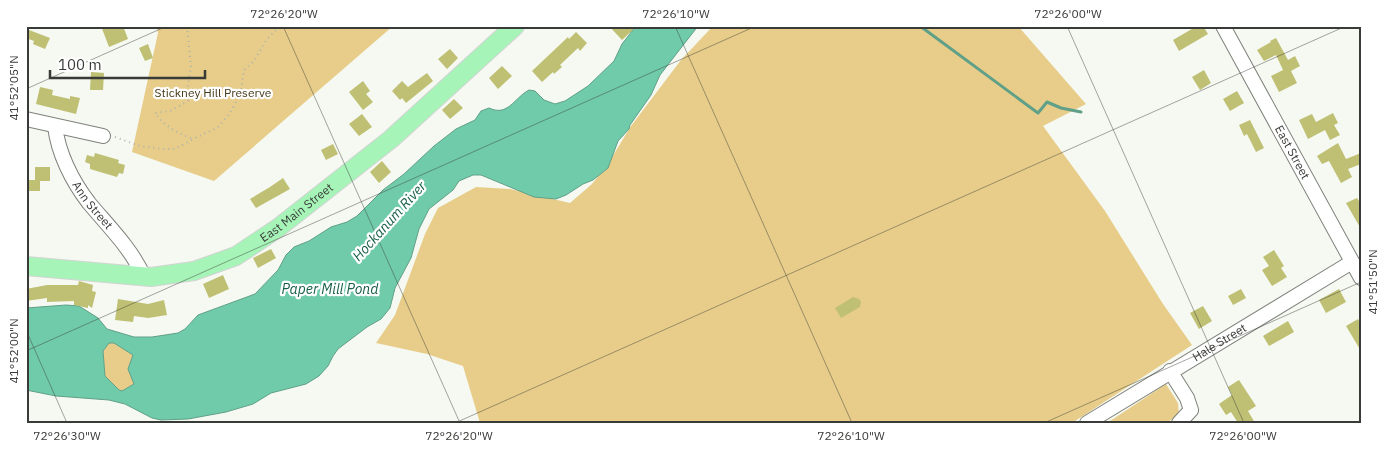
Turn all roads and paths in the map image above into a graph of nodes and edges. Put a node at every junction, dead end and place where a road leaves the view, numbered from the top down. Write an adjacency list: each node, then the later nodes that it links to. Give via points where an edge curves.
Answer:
1 (187, 26): 8 (path, via 191,67 189,100 170,111 155,113 162,123)
2 (280, 26): 8 (path, via 266,39 254,61 244,70 240,94 230,113 216,128)
3 (516, 26): 11 (main road, East Main Street, via 392,139 261,241 236,256 204,268)
4 (1223, 26): 9 (street, East Street)
5 (26, 119): 6 (street)
6 (55, 126): 7 (street); 11 (street, Ann Street, via 60,149 76,185 131,251)
7 (109, 136): 8 (path, via 140,146 169,150)
8 (193, 139)
9 (1352, 262): 12 (street, East Street); 13 (street, Hale Street)
10 (26, 266): 11 (main road, East Main Street)
11 (144, 277)
12 (1361, 278)
13 (1170, 371): 14 (street, Hale Street); 15 (street, via 1192,410)
14 (1087, 423)
15 (1180, 423)

